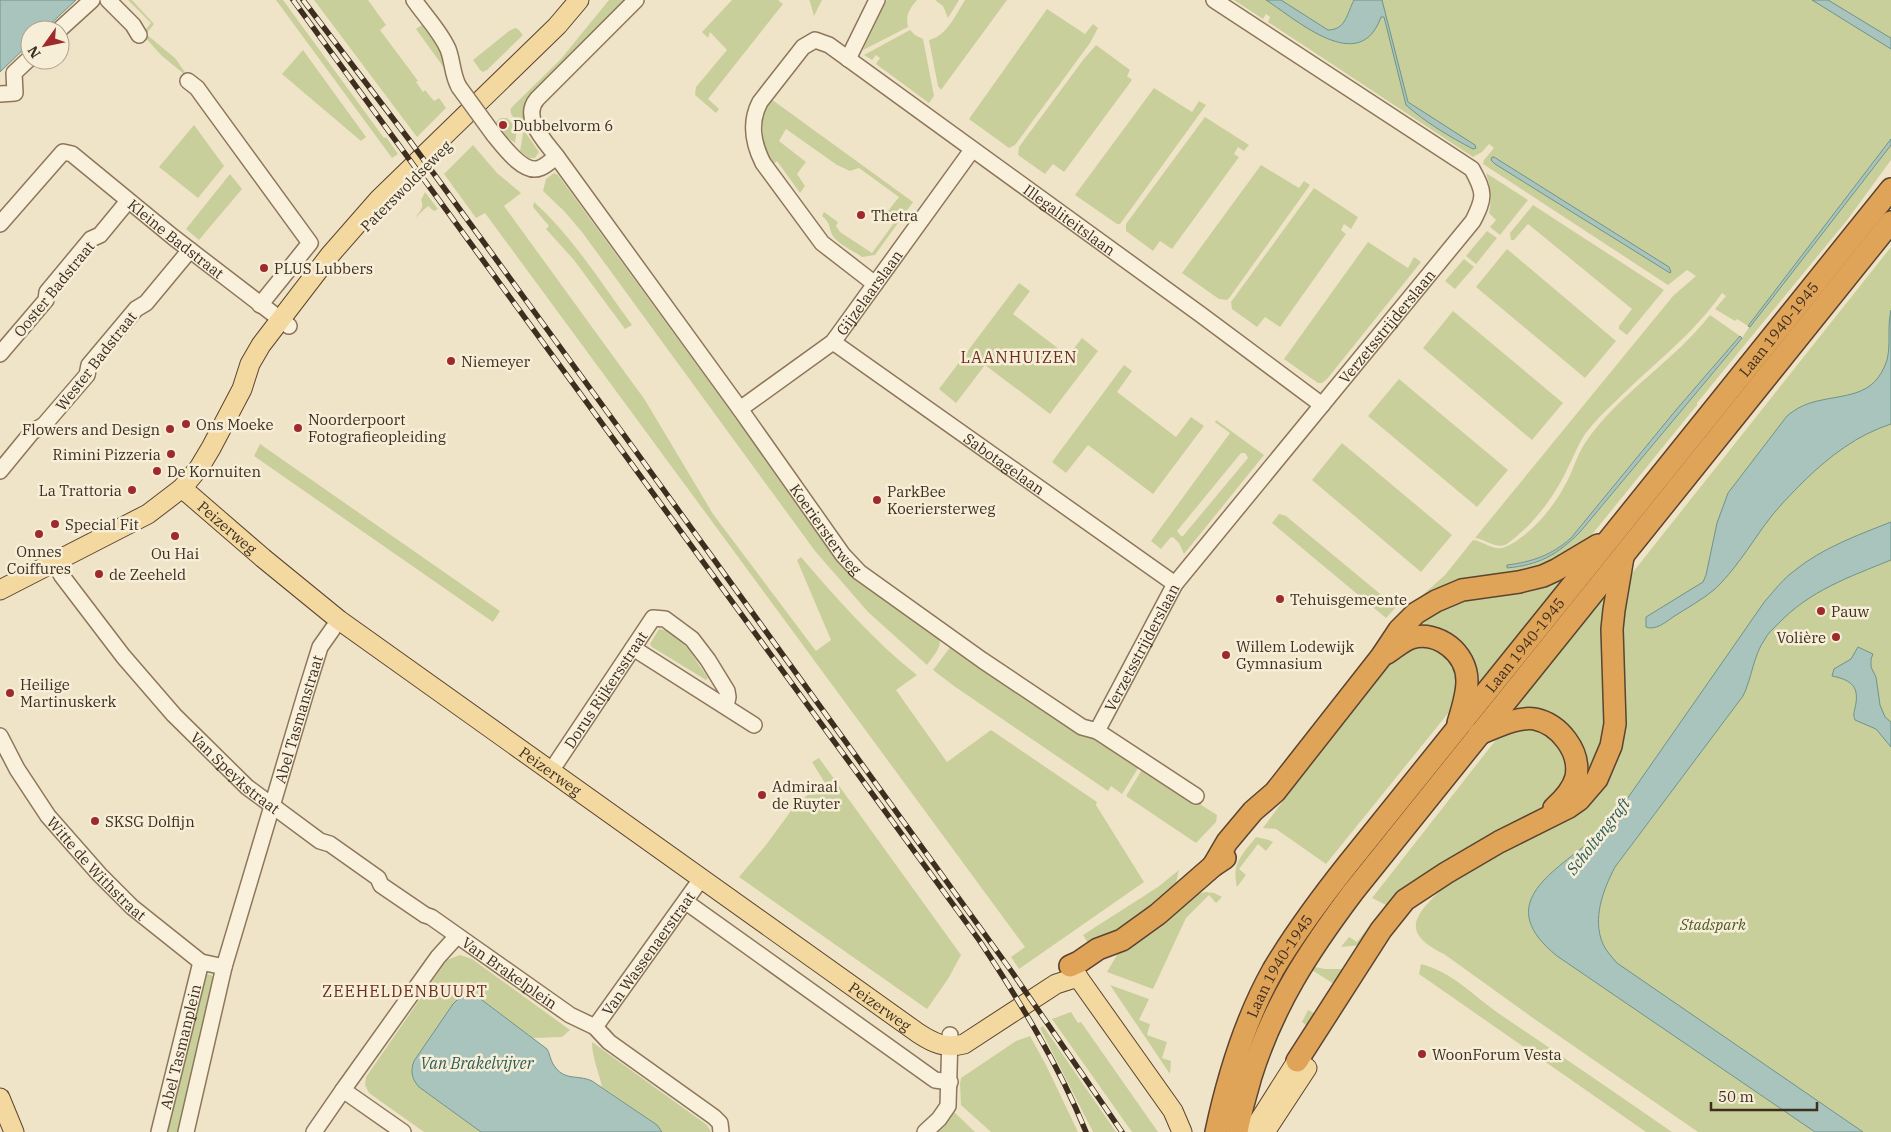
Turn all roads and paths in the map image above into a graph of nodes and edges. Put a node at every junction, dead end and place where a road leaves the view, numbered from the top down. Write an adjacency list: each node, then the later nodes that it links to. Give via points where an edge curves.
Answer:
1 (92, 0): 9 (street)
2 (108, 0): 10 (street)
3 (414, 0): 16 (street, bridge, via 444,41 456,80 494,135 517,161 530,169 540,169)
4 (579, 0): 26 (main road, Paterswoldseweg, via 557,26 362,217 330,254)
5 (590, 0): 26 (main road, Paterswoldseweg, via 557,38 368,223)
6 (636, 0): 16 (street, Koeriersterweg, via 534,102 531,110 534,124)
7 (876, 0): 11 (street)
8 (1214, 0): 29 (street, Verzetsstrijderslaan, via 1472,169 1481,186 1482,203 1473,222)
9 (70, 20)
10 (139, 35)
11 (848, 59): 15 (street, Illegaliteitslaan); 24 (street, Illegaliteitslaan, via 829,45 815,40 803,47 755,112 756,149 762,163 822,243)
12 (20, 67): 14 (street, via 14,73 15,93)
13 (188, 81): 25 (street, via 197,88 310,243)
14 (0, 94)
15 (972, 150): 24 (street, Gijzelaarslaan); 29 (street, Illegaliteitslaan)
16 (557, 157): 30 (street, Koeriersterweg)
17 (1891, 181): 22 (highway)
18 (1891, 189): 22 (highway, Laan 1940-1945)
19 (128, 200): 21 (street, Kleine Badstraat, via 72,154 64,152); 23 (street, Kleine Badstraat); 28 (street, Ooster Badstraat, via 100,235 91,239 47,292 46,300)
20 (1891, 222): 34 (highway, Laan 1940-1945)
21 (0, 224)
22 (1857, 232): 33 (highway, Laan 1940-1945)
23 (190, 250): 25 (street, Kleine Badstraat); 31 (street, Wester Badstraat, via 89,365 87,375)
24 (875, 284): 27 (street, Gijzelaarslaan)
25 (260, 305): 26 (street, Kleine Badstraat)
26 (285, 323): 32 (main road, Paterswoldseweg, via 254,357 242,389 201,465)
27 (833, 342): 30 (street, Gijzelaarslaan); 37 (street, Sabotagelaan)
28 (0, 354)
29 (1322, 405): 37 (street, Verzetsstrijderslaan)
30 (740, 409): 44 (street, Koeriersterweg, via 843,556 859,572 1082,727)
31 (0, 471)
32 (182, 488): 35 (main road, Paterswoldseweg, via 148,514); 38 (main road, Peizerweg)
33 (1611, 537): 40 (highway, via 1543,576 1462,590 1436,601 1416,613 1399,630); 43 (highway, Laan 1940-1945)
34 (1624, 554): 45 (highway, Laan 1940-1945); 50 (highway, via 1612,629 1615,724 1611,746 1599,774 1579,800)
35 (54, 562): 36 (main road, Paterswoldseweg); 49 (street, Van Speykstraat, via 123,656 174,715 247,787)
36 (2, 583)
37 (1175, 584): 44 (street, Verzetsstrijderslaan)
38 (339, 620): 47 (main road, Peizerweg); 49 (street, Abel Tasmanstraat, via 320,647)
39 (633, 648): 41 (street); 41 (street, Dorus Rijkersstraat, via 653,618 665,619 692,639 708,660 727,691); 47 (street, Dorus Rijkersstraat)
40 (1381, 657): 43 (highway, via 1415,637 1437,640 1454,650 1464,664 1467,680); 57 (highway, via 1275,792 1264,819 1237,851 1122,940 1106,960 1087,973)
41 (726, 706): 42 (street)
42 (754, 725)
43 (1456, 730): 51 (highway, Laan 1940-1945)
44 (1097, 731): 48 (street, Koeriersterweg)
45 (1479, 734): 50 (highway, via 1510,722 1536,719 1554,727 1567,741 1574,757 1575,778 1562,801); 51 (highway, Laan 1940-1945)
46 (0, 736): 55 (street, Witte de Withstraat, via 48,816 72,844 132,906)
47 (551, 771): 52 (main road, Peizerweg)
48 (1196, 796)
49 (272, 807): 54 (street, Van Speykstraat, via 320,841 330,844 378,878 388,890); 56 (street, Abel Tasmanstraat)
50 (1537, 822): 60 (highway, via 1432,883)
51 (1356, 871): 74 (highway, Laan 1940-1945, via 1303,923 1272,972 1245,1030 1231,1070); 75 (highway, Laan 1940-1945, via 1262,1041)
52 (701, 879): 53 (street, Van Wassenaerstraat); 59 (main road, Peizerweg, via 918,1033 929,1039)
53 (686, 902): 58 (street, Van Wassenaerstraat); 61 (street, Peizerweg, via 935,1080)
54 (456, 936): 58 (street, Van Brakelplein, via 570,1015); 62 (street, Van Brakelplein)
55 (201, 962): 56 (street, Witte de Withstraat); 66 (street, Abel Tasmanplein)
56 (224, 967): 67 (street, Abel Tasmanplein)
57 (1074, 971): 59 (main road, Peizerweg, via 964,1044); 64 (main road)
58 (595, 1027): 70 (street, Van Brakelplein, via 609,1042 714,1117 720,1123)
59 (950, 1041): 61 (street)
60 (1302, 1065): 76 (main road); 77 (main road)
61 (950, 1082): 71 (street, via 948,1106)
62 (343, 1090): 68 (street, Van Brakelplein); 69 (street)
63 (0, 1098): 65 (main road)
64 (1173, 1111): 72 (main road); 73 (main road)
65 (14, 1132)
66 (159, 1132)
67 (186, 1132)
68 (314, 1132)
69 (403, 1132)
70 (721, 1132)
71 (925, 1132)
72 (1182, 1132)
73 (1195, 1132)
74 (1216, 1132)
75 (1237, 1132)
76 (1252, 1132)
77 (1265, 1132)

